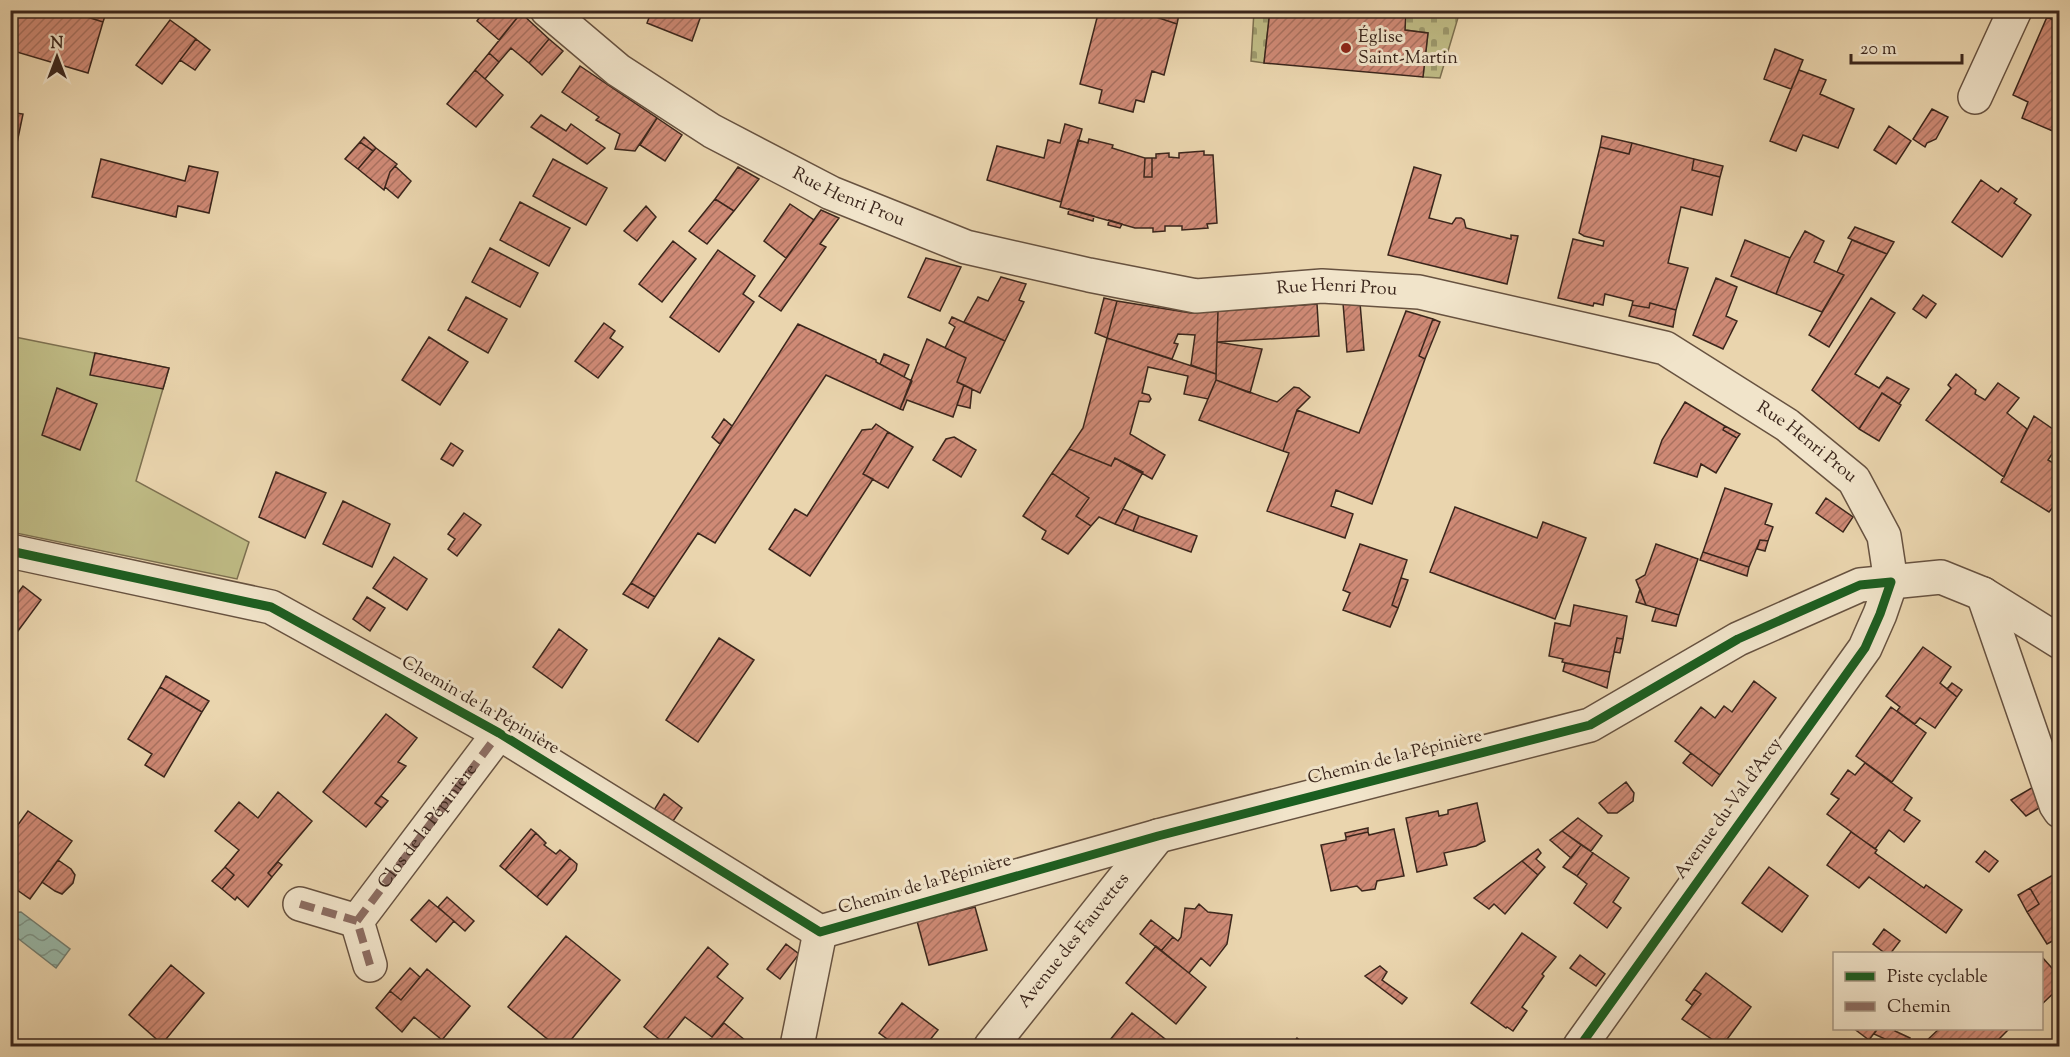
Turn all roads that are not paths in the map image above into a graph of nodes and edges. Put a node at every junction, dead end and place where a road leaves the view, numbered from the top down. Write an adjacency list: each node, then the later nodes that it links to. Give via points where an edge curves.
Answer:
1 (548, 10): 5 (street, Rue Henri Prou, via 618,70 712,130 831,193 966,247 1196,296 1322,286 1419,292 1665,348 1787,425 1854,480 1884,536)
2 (2015, 10): 3 (street)
3 (1975, 97)
4 (10, 551): 8 (street, Chemin de la Pépinière, via 271,607)
5 (1891, 582): 6 (street, via 1941,577); 10 (street, Chemin de la Pépinière, via 1860,585 1738,639 1590,725); 17 (street, Avenue du Val d'Arcy, via 1865,648)
6 (1983, 594): 7 (street); 9 (street)
7 (2060, 642)
8 (499, 733): 12 (street, Clos de la Pépinière); 13 (street, Chemin de la Pépinière)
9 (2060, 811)
10 (1158, 836): 13 (street, Chemin de la Pépinière); 16 (street, Avenue des Fauvettes)
11 (300, 904): 12 (street)
12 (357, 921): 14 (street)
13 (820, 932): 15 (street)
14 (370, 965)
15 (797, 1047)
16 (991, 1047)
17 (1580, 1047)

